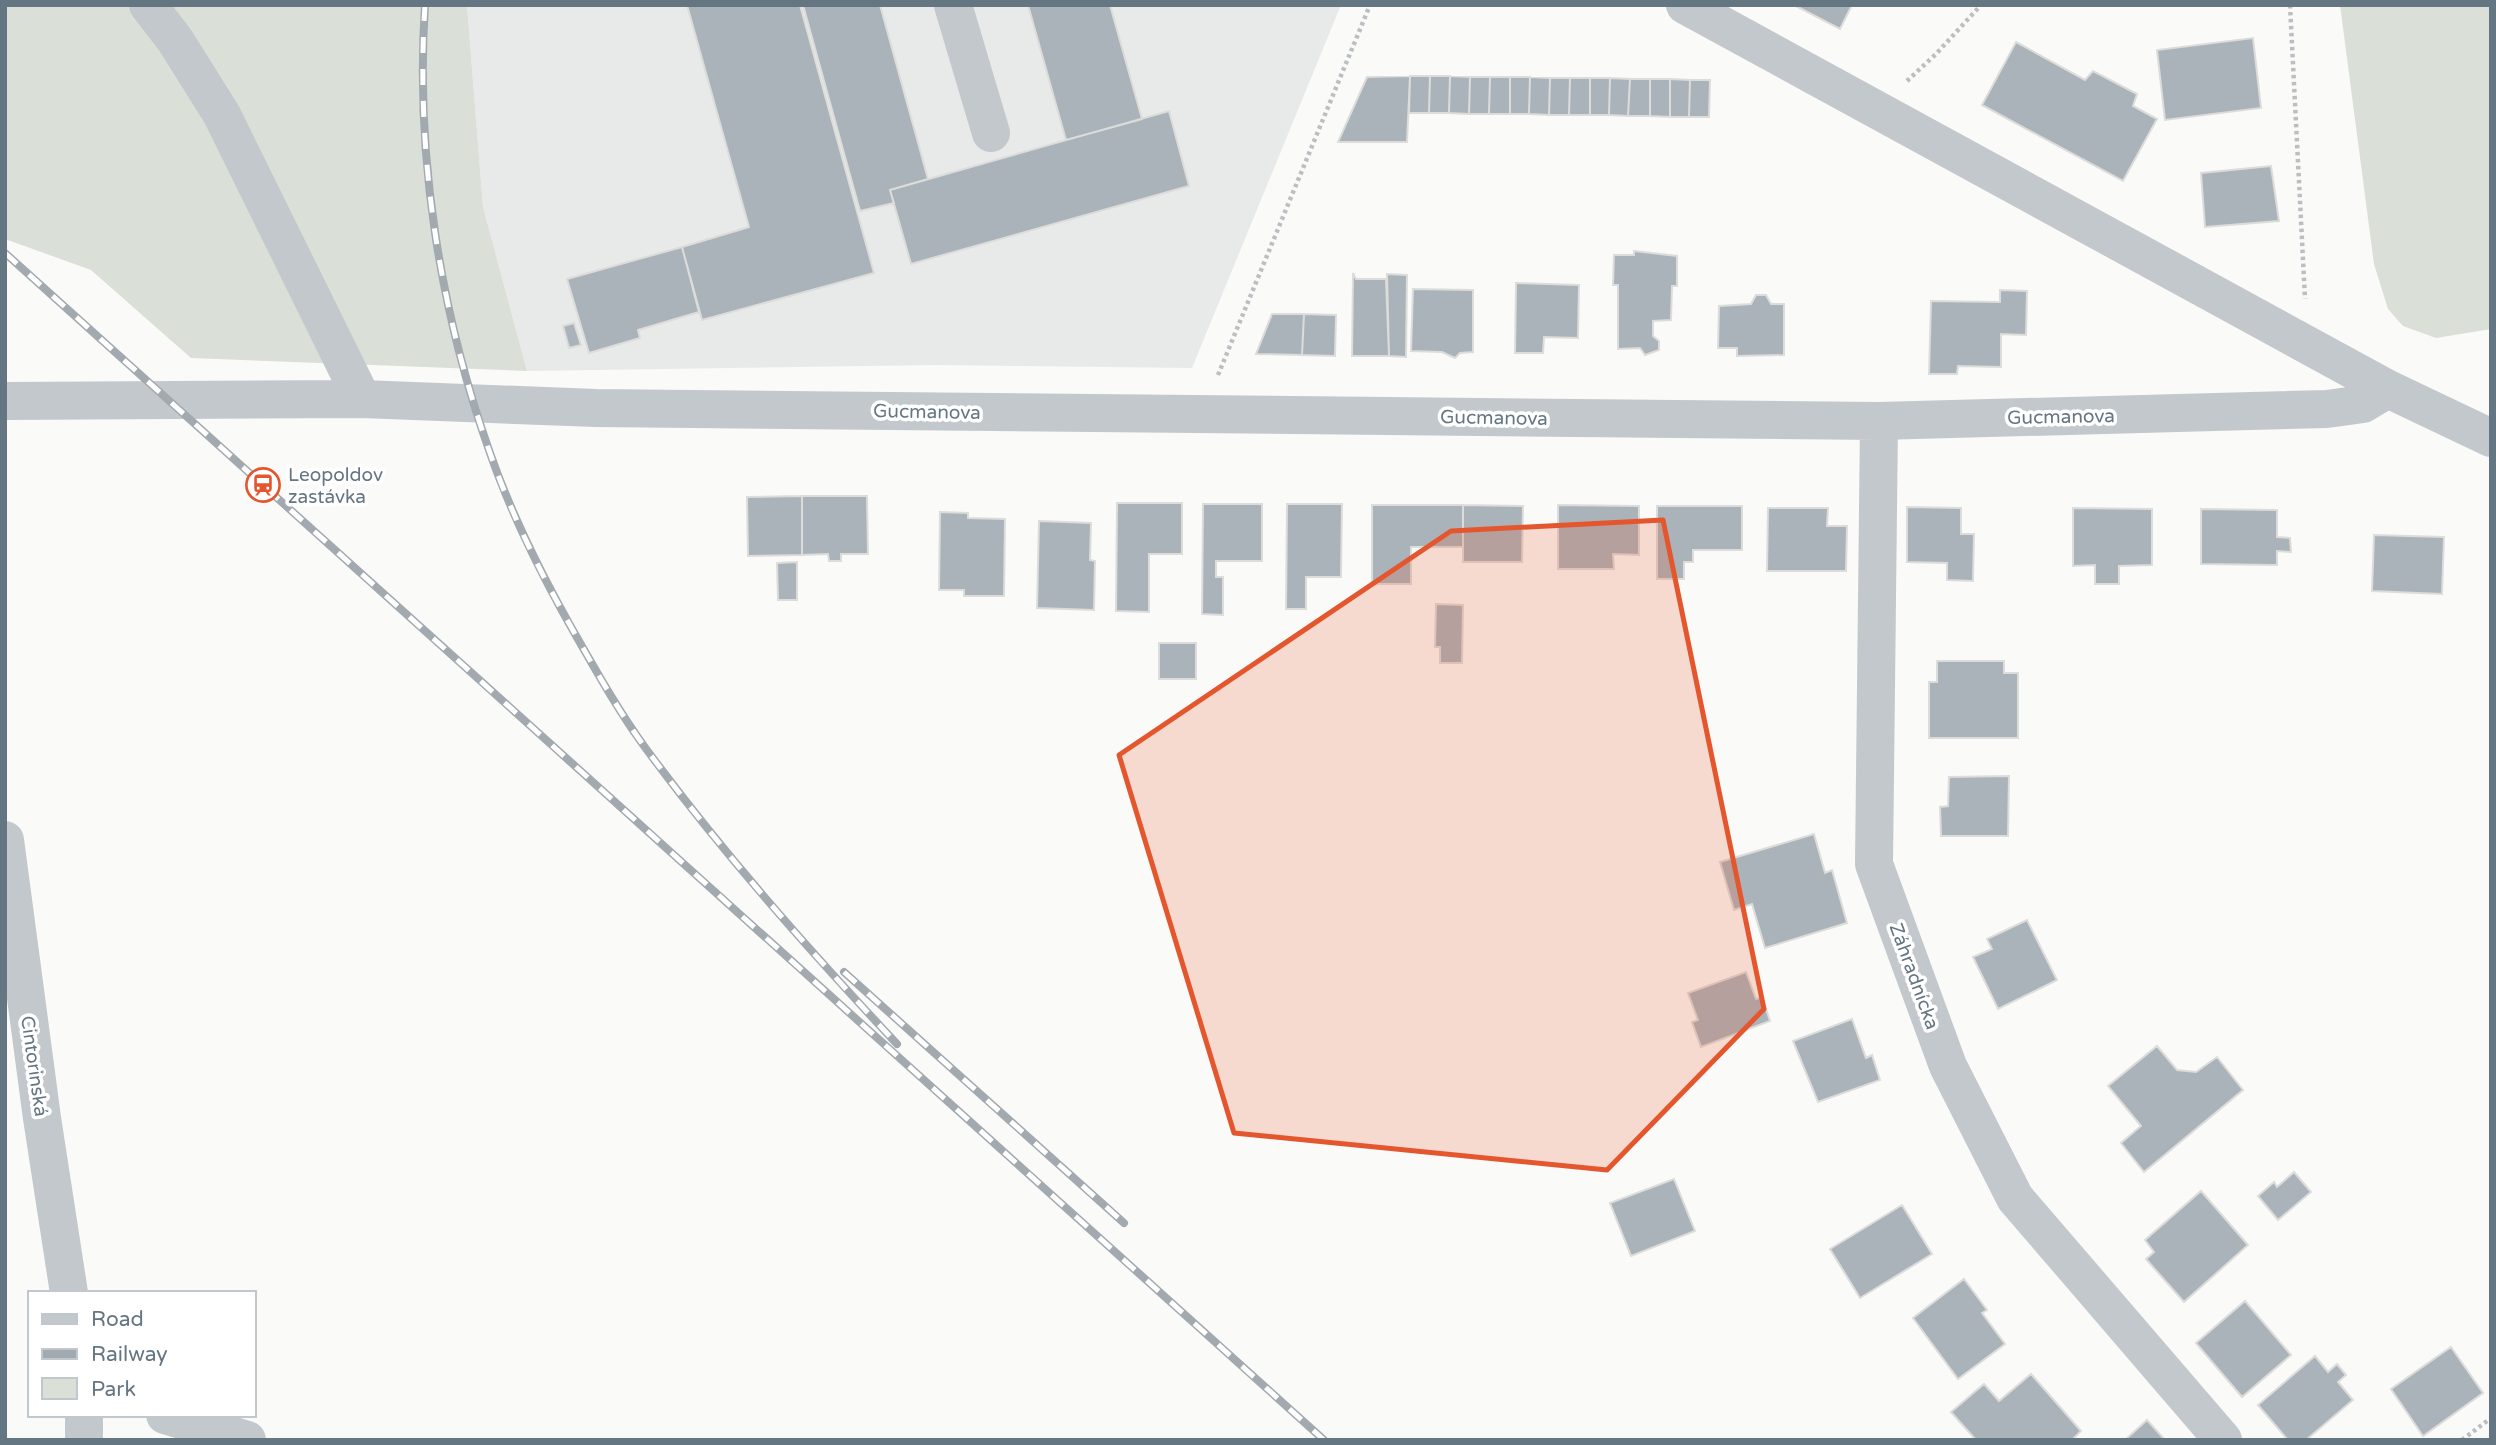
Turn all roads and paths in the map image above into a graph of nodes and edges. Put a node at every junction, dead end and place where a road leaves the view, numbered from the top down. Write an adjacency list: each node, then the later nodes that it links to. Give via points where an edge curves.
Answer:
1 (148, 5): 11 (street, via 222,115)
2 (953, 5): 8 (street)
3 (1370, 5): 13 (path)
4 (1685, 5): 7 (street)
5 (1981, 5): 7 (path)
6 (2290, 5): 9 (path)
7 (1876, 110): 9 (street)
8 (991, 133)
9 (2307, 345): 10 (street)
10 (2388, 389): 14 (street, Gucmanova, via 2363,404 2327,409); 15 (street)
11 (362, 399): 12 (street, Gucmanova); 13 (street, Gucmanova, via 596,408)
12 (5, 401)
13 (1202, 414): 14 (street, Gucmanova)
14 (1879, 421): 23 (street, Záhradnícka, via 1874,864 1948,1066 2015,1198)
15 (2489, 436)
16 (5, 840): 17 (street, Cintorinská)
17 (69, 1291)
18 (84, 1417): 21 (street)
19 (172, 1417): 22 (street)
20 (2491, 1418): 24 (path)
21 (83, 1440)
22 (247, 1440)
23 (2223, 1440)
24 (2462, 1440)

